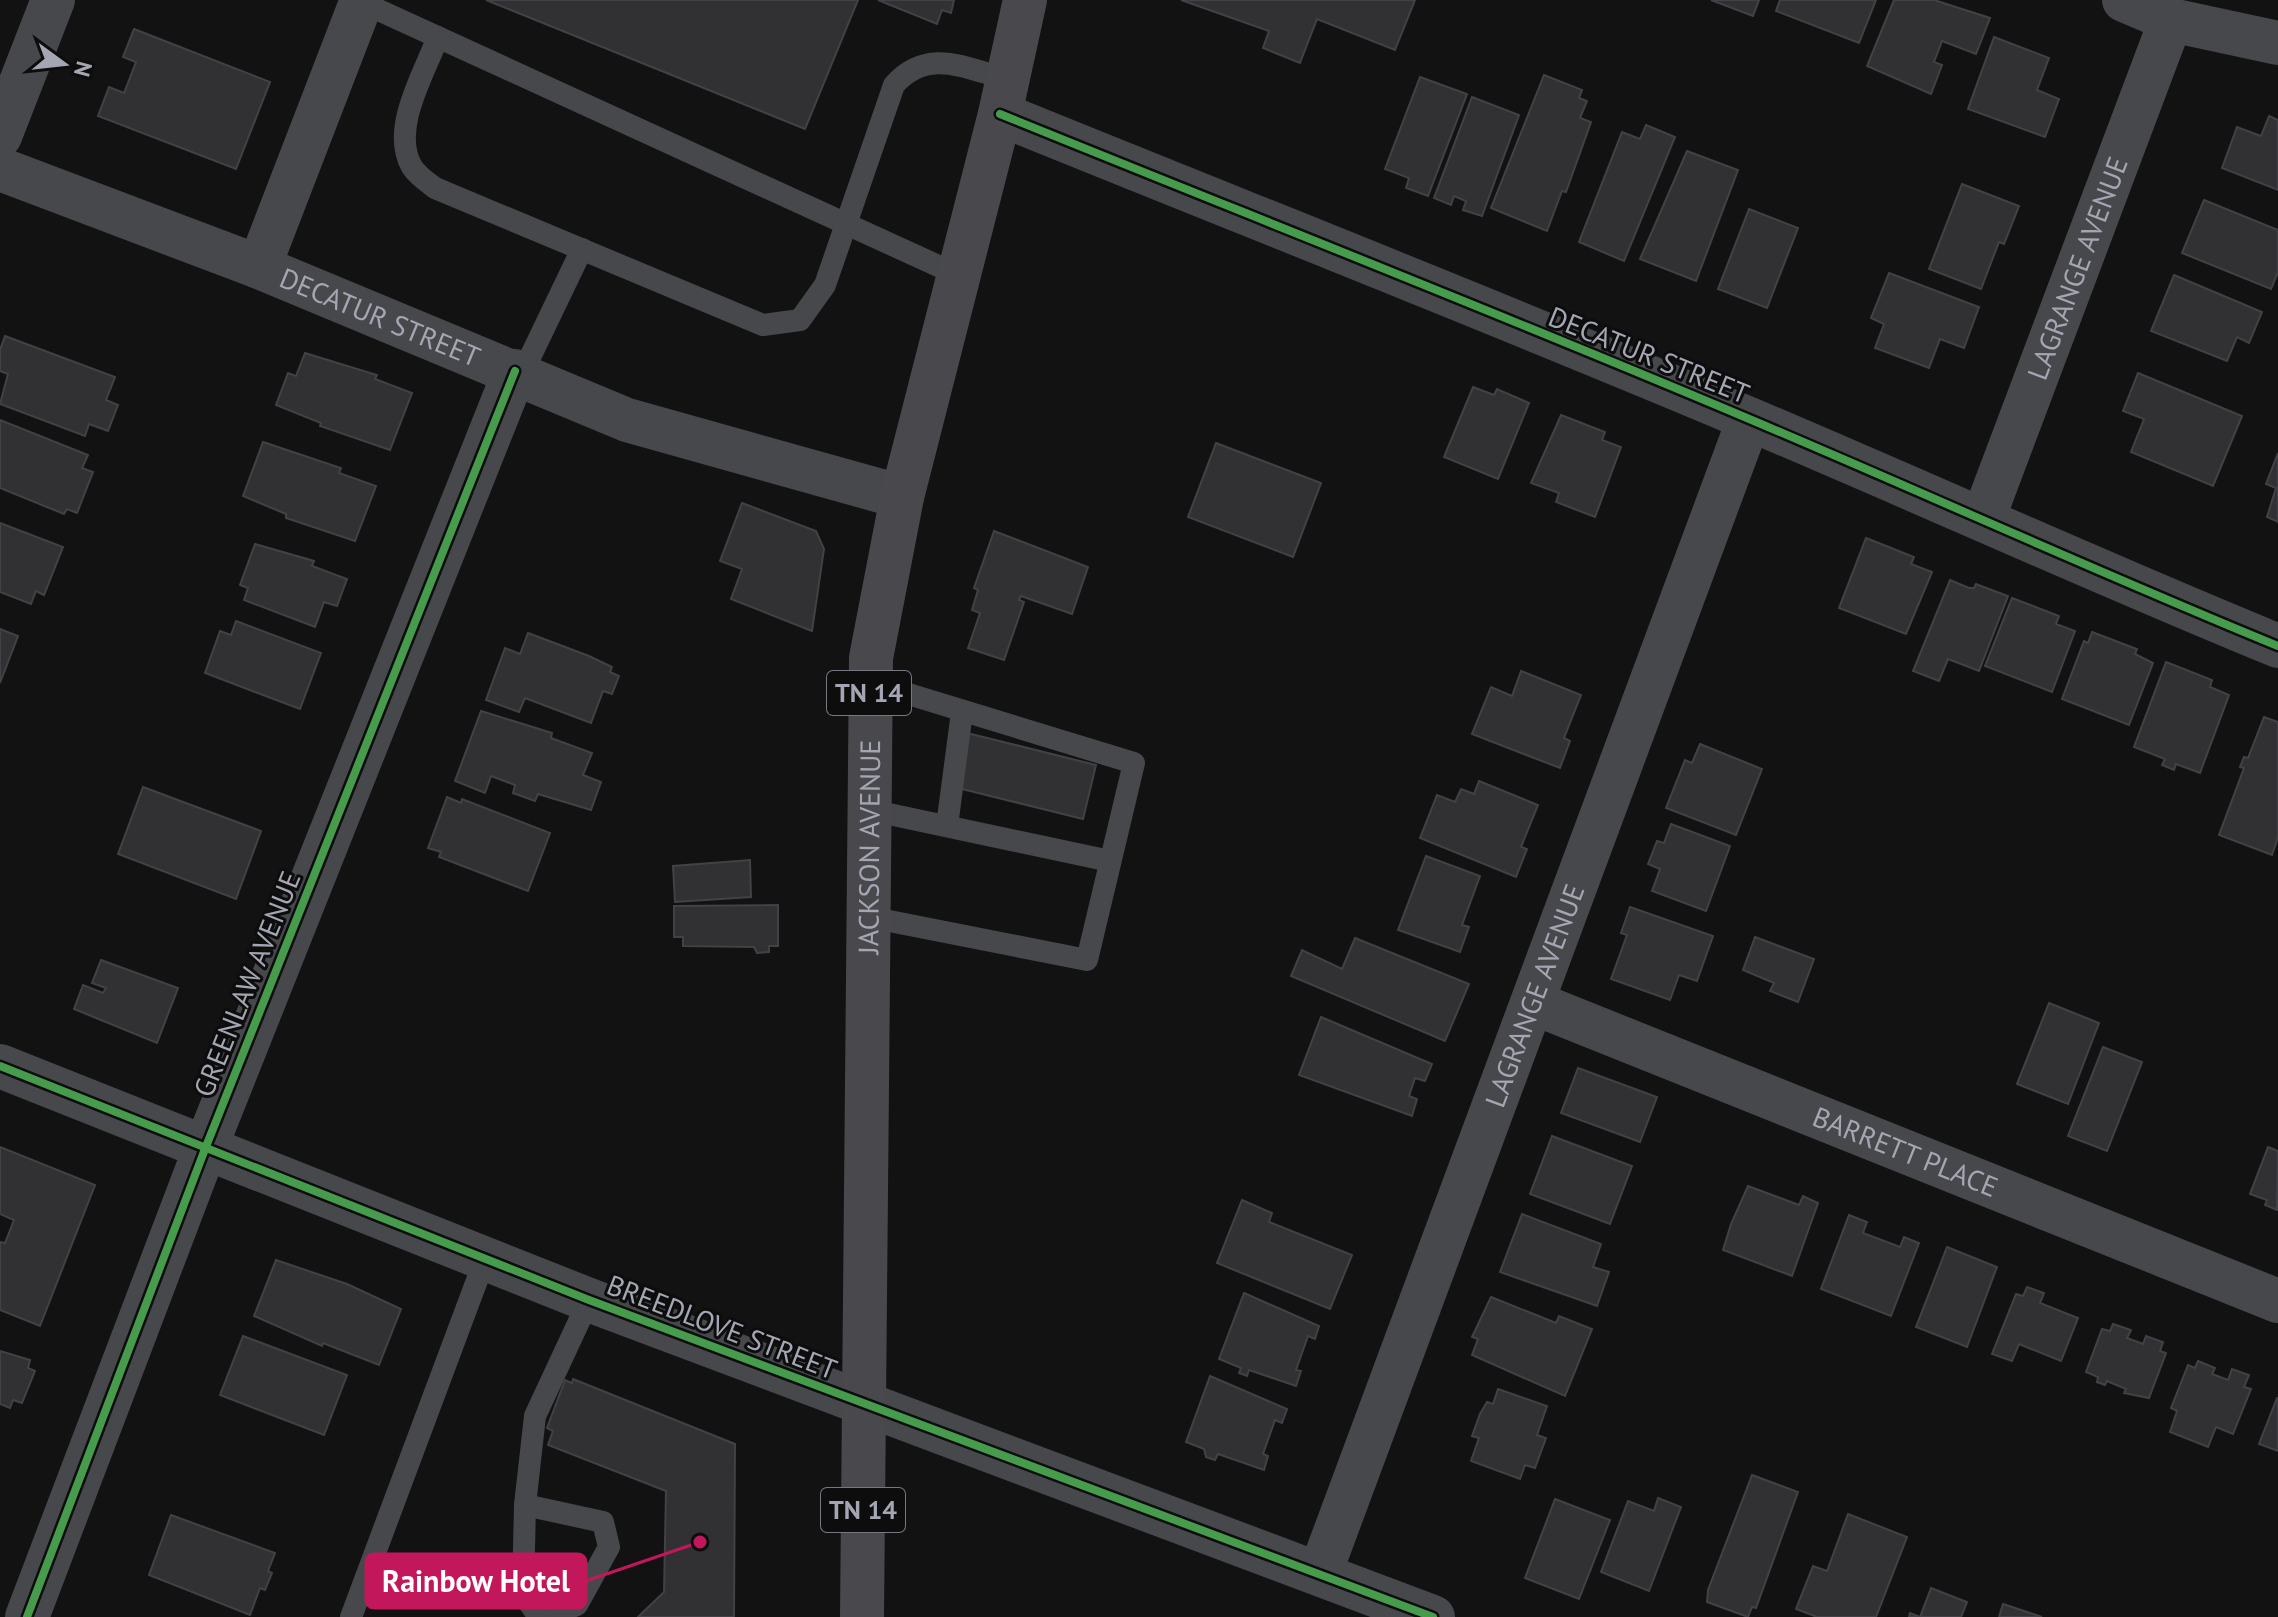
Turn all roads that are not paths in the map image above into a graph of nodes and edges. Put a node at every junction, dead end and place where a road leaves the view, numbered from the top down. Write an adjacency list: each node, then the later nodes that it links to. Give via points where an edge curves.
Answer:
1 (53, 0): 9 (street)
2 (1025, 0): 8 (main road, JACKSON AVENUE / TN 14)
3 (2124, 0): 5 (street)
4 (362, 1): 6 (lane); 13 (street)
5 (2171, 20): 7 (street); 18 (street, LAGRANGE AVENUE)
6 (438, 37): 11 (lane); 12 (lane, via 406,121 405,151 414,170 435,188)
7 (2278, 43)
8 (1004, 97): 11 (lane, via 948,64 926,62 907,70 894,85); 14 (main road, JACKSON AVENUE / TN 14); 16 (street, DECATUR STREET)
9 (0, 136)
10 (0, 169): 13 (street, DECATUR STREET)
11 (846, 224): 12 (lane, via 825,285 800,320 763,325); 14 (lane)
12 (582, 249): 15 (lane)
13 (259, 267): 15 (street, DECATUR STREET)
14 (958, 275): 17 (main road, JACKSON AVENUE / TN 14)
15 (518, 373): 17 (street, DECATUR STREET, via 627,420); 28 (street, GREENLAW AVENUE)
16 (1749, 419): 18 (street, DECATUR STREET); 26 (street, LAGRANGE AVENUE)
17 (902, 497): 20 (main road, JACKSON AVENUE / TN 14)
18 (1983, 519): 19 (street, DECATUR STREET)
19 (2278, 646)
20 (869, 682): 21 (lane); 22 (main road, JACKSON AVENUE / TN 14)
21 (962, 712): 23 (lane); 24 (lane, via 1134,763)
22 (870, 810): 23 (lane); 25 (main road, JACKSON AVENUE / TN 14)
23 (947, 826): 24 (lane)
24 (1110, 861): 25 (lane, via 1087,960)
25 (869, 917): 32 (main road, JACKSON AVENUE / TN 14)
26 (1534, 1003): 31 (street, BARRETT PLACE); 34 (street, LAGRANGE AVENUE)
27 (0, 1066): 28 (street, BREEDLOVE STREET)
28 (205, 1149): 29 (street, BREEDLOVE STREET); 35 (street, GREENLAW AVENUE)
29 (485, 1259): 30 (street, BREEDLOVE STREET); 36 (lane)
30 (589, 1300): 32 (street, BREEDLOVE STREET); 33 (lane, via 535,1416)
31 (2278, 1301)
32 (864, 1404): 34 (street, BREEDLOVE STREET); 39 (main road, JACKSON AVENUE / TN 14)
33 (525, 1505): 37 (lane, via 523,1594); 38 (lane, via 603,1522 609,1547 577,1605)
34 (1320, 1573): 40 (street, BREEDLOVE STREET)
35 (27, 1617)
36 (351, 1617)
37 (539, 1617)
38 (545, 1617)
39 (862, 1617)
40 (1433, 1617)

